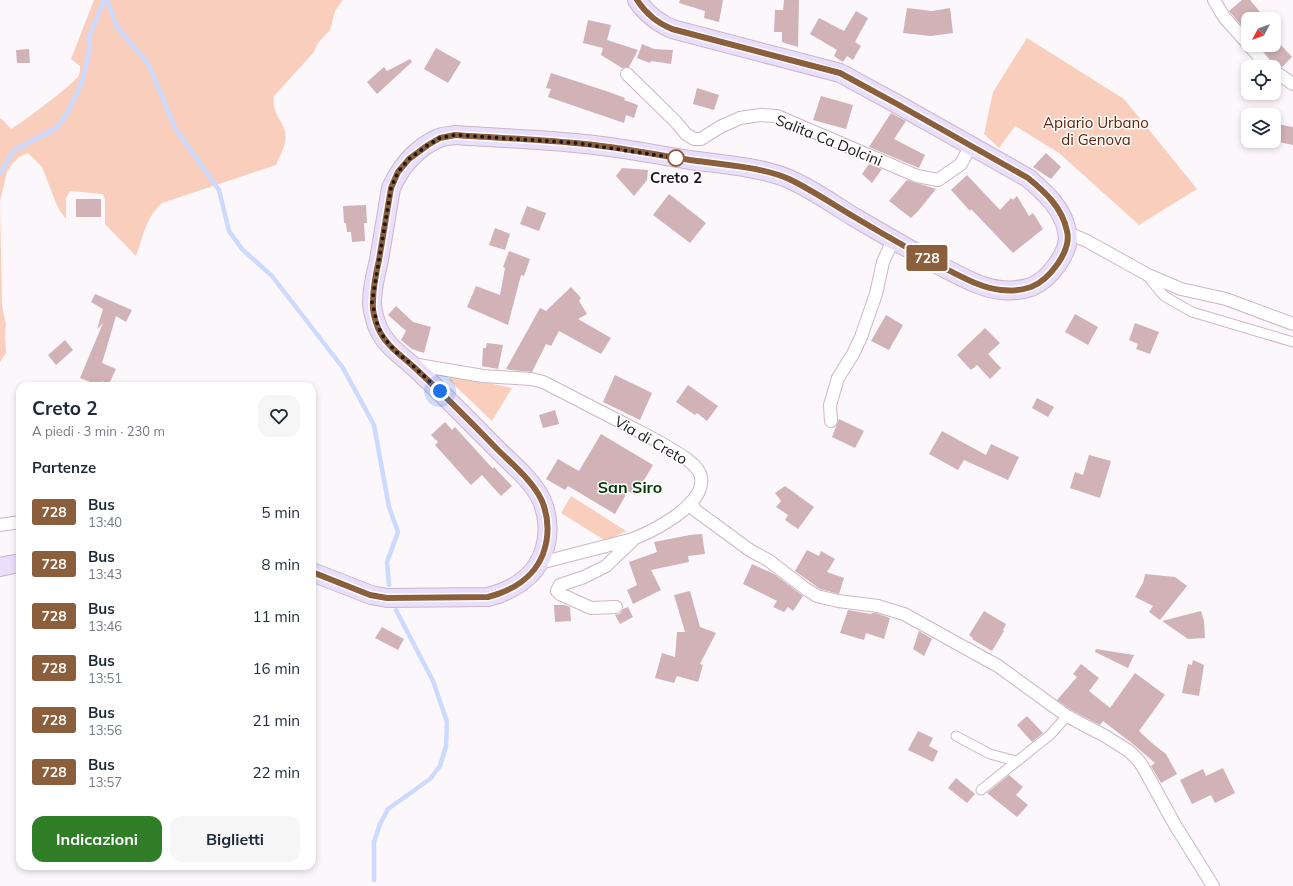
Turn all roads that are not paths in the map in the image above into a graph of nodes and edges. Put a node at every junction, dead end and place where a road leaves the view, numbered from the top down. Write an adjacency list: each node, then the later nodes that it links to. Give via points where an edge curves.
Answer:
1 (637, 0): 9 (main road, via 648,14 672,29 840,73)
2 (1214, 0): 3 (street)
3 (1241, 37)
4 (1254, 52): 5 (street)
5 (1262, 60)
6 (627, 74): 9 (street, Salita Ca Dolcini, via 694,139 701,139 740,118 777,116 917,176 938,180 961,164)
7 (1281, 76): 8 (street)
8 (1293, 84)
9 (971, 145): 10 (main road, via 1028,178 1044,191 1063,217)
10 (1068, 233): 11 (main road, Via di Creto, via 1063,254 1048,276 1031,287 1016,290 984,287); 12 (street)
11 (893, 240): 15 (main road, Via di Creto, via 812,192 775,174 576,143 455,135 440,138 409,159 398,172 391,188 372,302 378,327 384,338); 16 (street, via 883,262 876,294 861,336 838,378 830,405)
12 (1148, 275): 13 (street, via 1180,289 1226,299); 14 (street, via 1164,296 1192,312)
13 (1293, 324)
14 (1293, 342)
15 (411, 364): 17 (street, Via di Creto, via 483,376 543,382 689,461 701,477 700,487); 21 (main road, Via di Creto, via 537,492 546,514 548,534)
16 (831, 421)
17 (691, 502): 20 (street, Via di Creto, via 672,519); 26 (street, via 695,510 817,596 878,606 904,614 998,666)
18 (16, 523): 19 (street)
19 (0, 525)
20 (633, 539): 21 (street, Via di Creto); 25 (street, via 606,566 560,585 557,591 592,608)
21 (540, 562): 24 (main road, Via di Creto, via 518,584 488,597 387,598 370,595)
22 (16, 564): 23 (main road)
23 (0, 567)
24 (316, 574)
25 (616, 607)
26 (1067, 716): 28 (street, via 1050,735); 30 (street, via 1113,741 1138,760)
27 (956, 736): 28 (street, via 990,754)
28 (1016, 761): 29 (street)
29 (981, 790)
30 (1213, 886)

